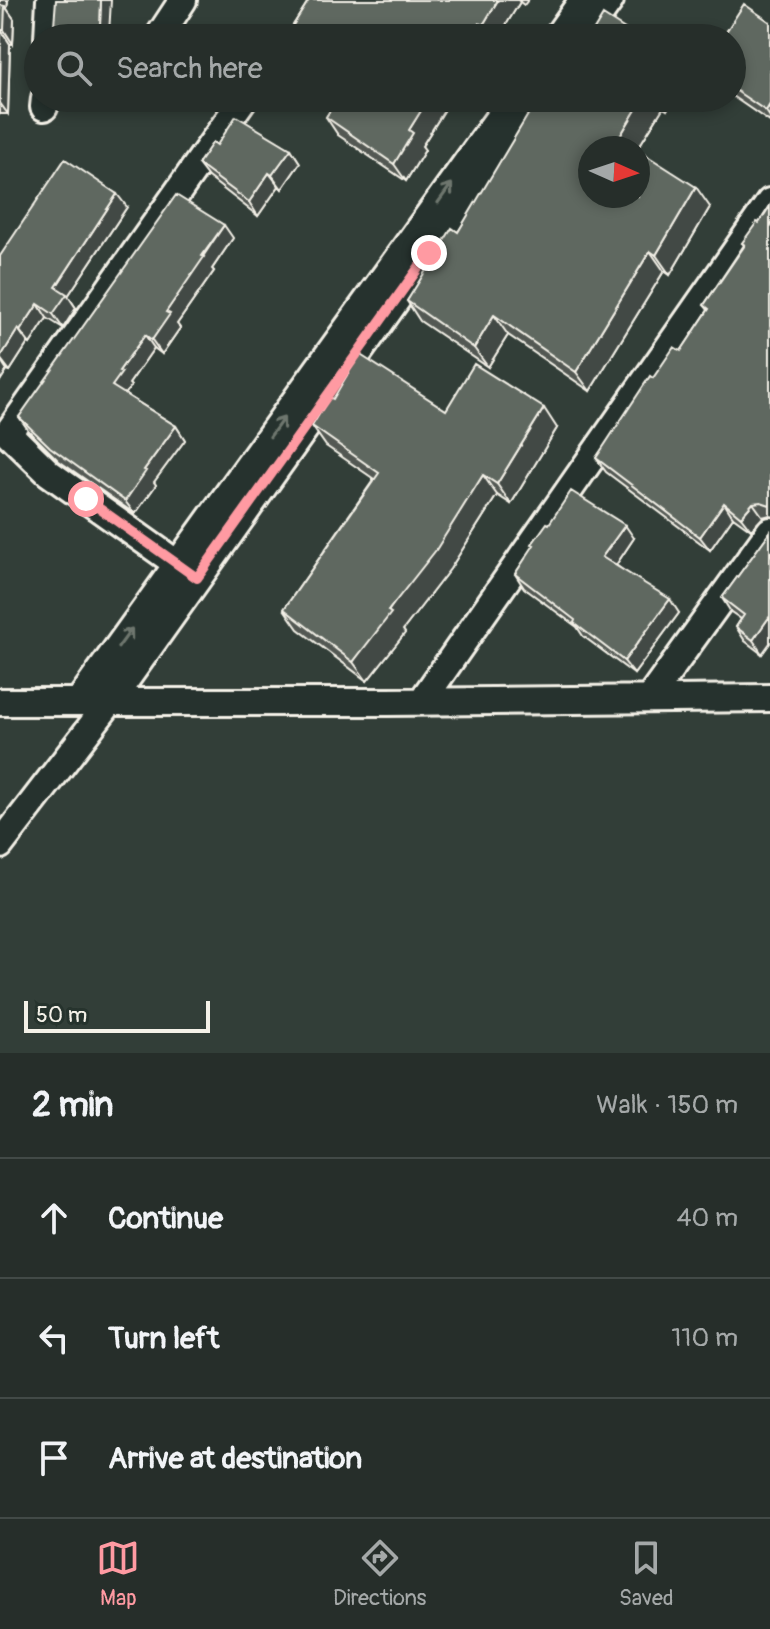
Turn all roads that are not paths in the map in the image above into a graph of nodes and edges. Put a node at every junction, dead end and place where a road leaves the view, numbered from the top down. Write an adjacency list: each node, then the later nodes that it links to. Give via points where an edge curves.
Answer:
1 (50, 0): 5 (street)
2 (183, 0): 6 (street)
3 (583, 0): 7 (street)
4 (610, 0): 8 (street)
5 (49, 24)
6 (167, 24)
7 (566, 24)
8 (593, 24)
9 (234, 112): 14 (street, via 8,433 49,473)
10 (503, 112): 14 (street, one-way to 10)
11 (530, 112): 14 (street)
12 (770, 202): 18 (street)
13 (770, 531): 16 (street)
14 (188, 572): 17 (street, one-way to 14); 20 (street)
15 (770, 698): 16 (street)
16 (649, 699): 18 (street)
17 (79, 701): 19 (street); 20 (street)
18 (422, 701): 20 (street)
19 (0, 702)
20 (110, 702): 21 (street)
21 (0, 845)

